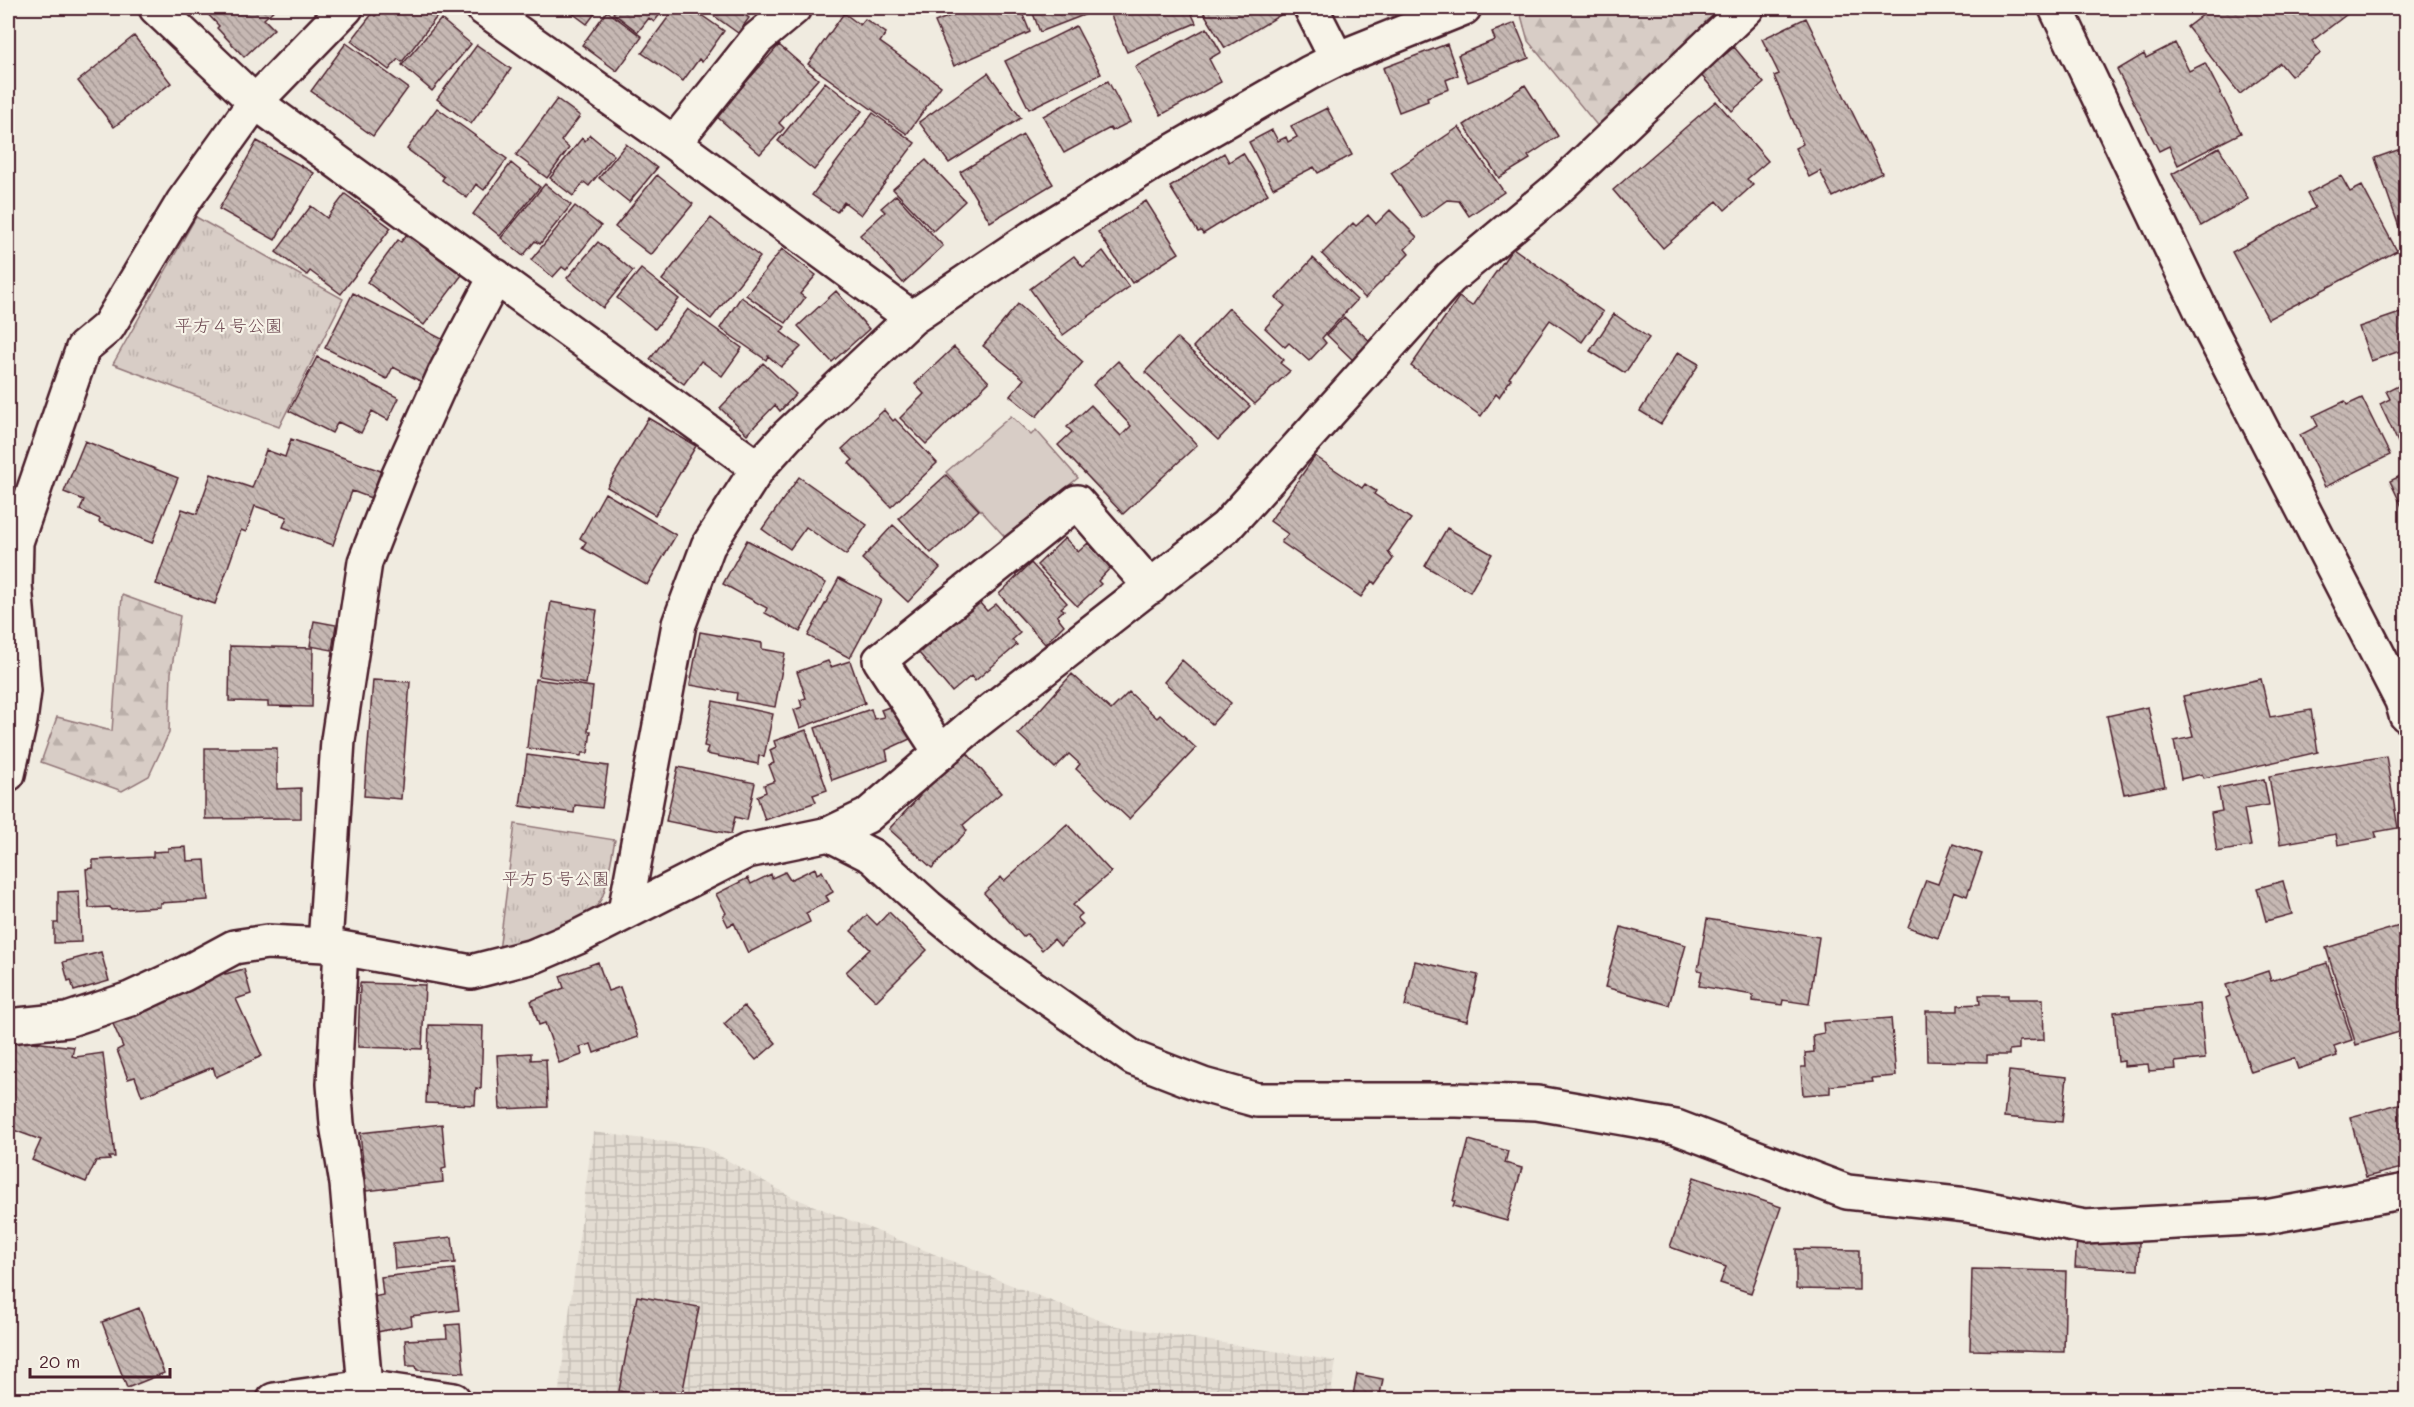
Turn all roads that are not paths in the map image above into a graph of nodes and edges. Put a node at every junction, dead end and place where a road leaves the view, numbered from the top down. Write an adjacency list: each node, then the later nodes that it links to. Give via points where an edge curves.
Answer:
1 (156, 8): 10 (street)
2 (346, 8): 10 (street)
3 (483, 8): 11 (street)
4 (794, 8): 11 (street, via 757,39)
5 (1311, 8): 9 (street)
6 (1464, 8): 9 (street)
7 (1748, 8): 15 (street, via 1558,188 1450,278 1226,527)
8 (2056, 8): 16 (street, via 2210,329)
9 (1337, 59): 13 (street, via 1161,158)
10 (255, 102): 12 (street); 18 (street, via 183,202 108,327 83,348 16,542 15,585 24,691)
11 (674, 143): 13 (street)
12 (496, 276): 14 (street); 21 (street, via 445,373 365,562 339,740)
13 (912, 318): 14 (street)
14 (758, 468): 20 (street, via 708,546 679,624)
15 (1151, 587): 17 (street); 17 (street, via 1077,502 880,660)
16 (2406, 715)
17 (941, 753): 19 (street, via 867,816)
18 (8, 774)
19 (829, 834): 20 (street, via 747,851); 23 (street, via 873,856 988,956 1133,1058 1203,1085 1257,1100 1537,1103 1676,1127 1847,1192 1967,1205 2085,1227 2266,1217)
20 (625, 912): 21 (street, via 534,956 471,972)
21 (333, 946): 22 (street, via 267,942 234,947 130,999 67,1020); 24 (street, via 334,1084)
22 (8, 1026)
23 (2406, 1191)
24 (365, 1387): 25 (street); 26 (street)
25 (274, 1400)
26 (454, 1400)

